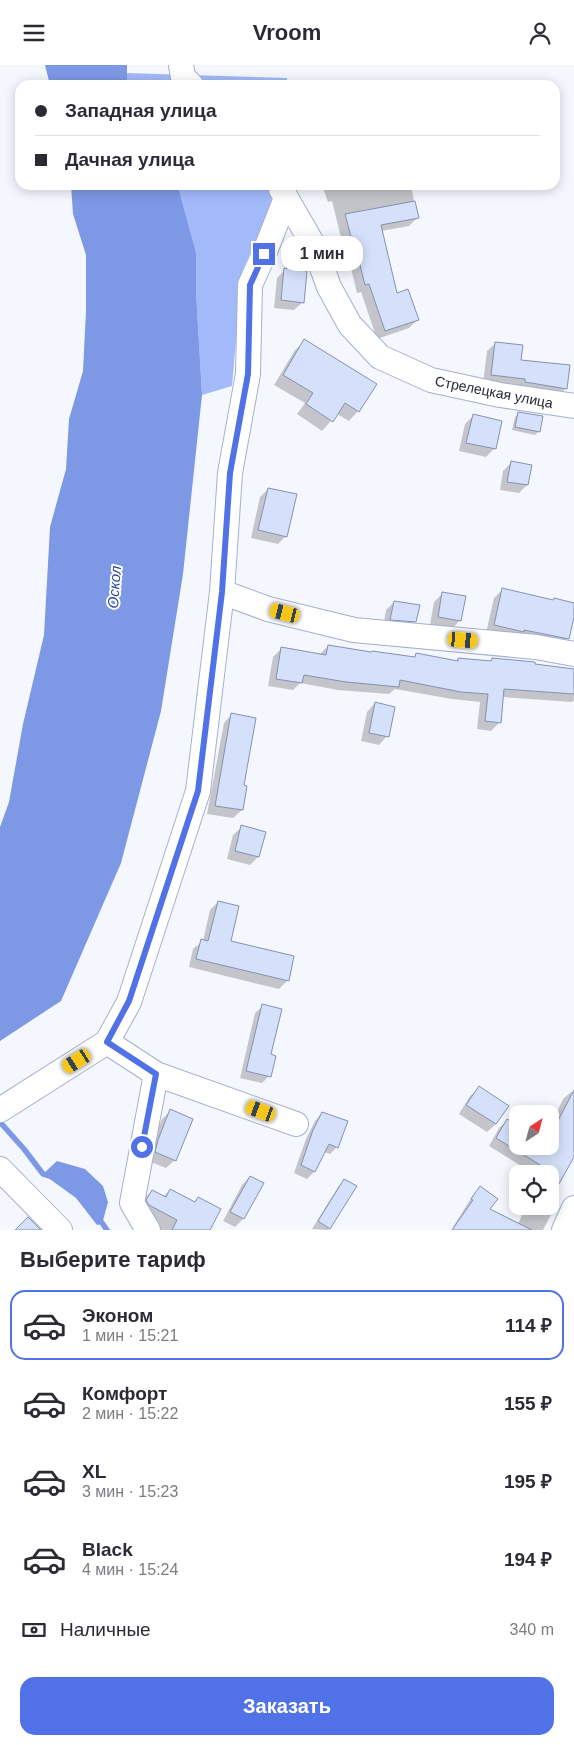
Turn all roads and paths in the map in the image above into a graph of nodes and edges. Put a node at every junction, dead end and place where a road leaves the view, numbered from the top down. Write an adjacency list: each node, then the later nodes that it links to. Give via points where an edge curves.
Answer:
1 (181, 65): 2 (street)
2 (186, 80)
3 (282, 191): 4 (street, Стрелецкая улица, via 315,248 329,287 350,325 380,357 430,380); 5 (street, via 264,254 250,285 248,374 230,473)
4 (574, 406)
5 (222, 592): 6 (street, via 268,609 354,630 536,647); 7 (street, via 198,791 129,1001)
6 (574, 654)
7 (107, 1042): 8 (street); 9 (street)
8 (156, 1074): 10 (street); 14 (street, via 132,1203)
9 (1, 1109)
10 (296, 1124)
11 (0, 1169): 13 (street)
12 (574, 1208): 15 (street)
13 (60, 1230)
14 (148, 1230)
15 (564, 1230)

